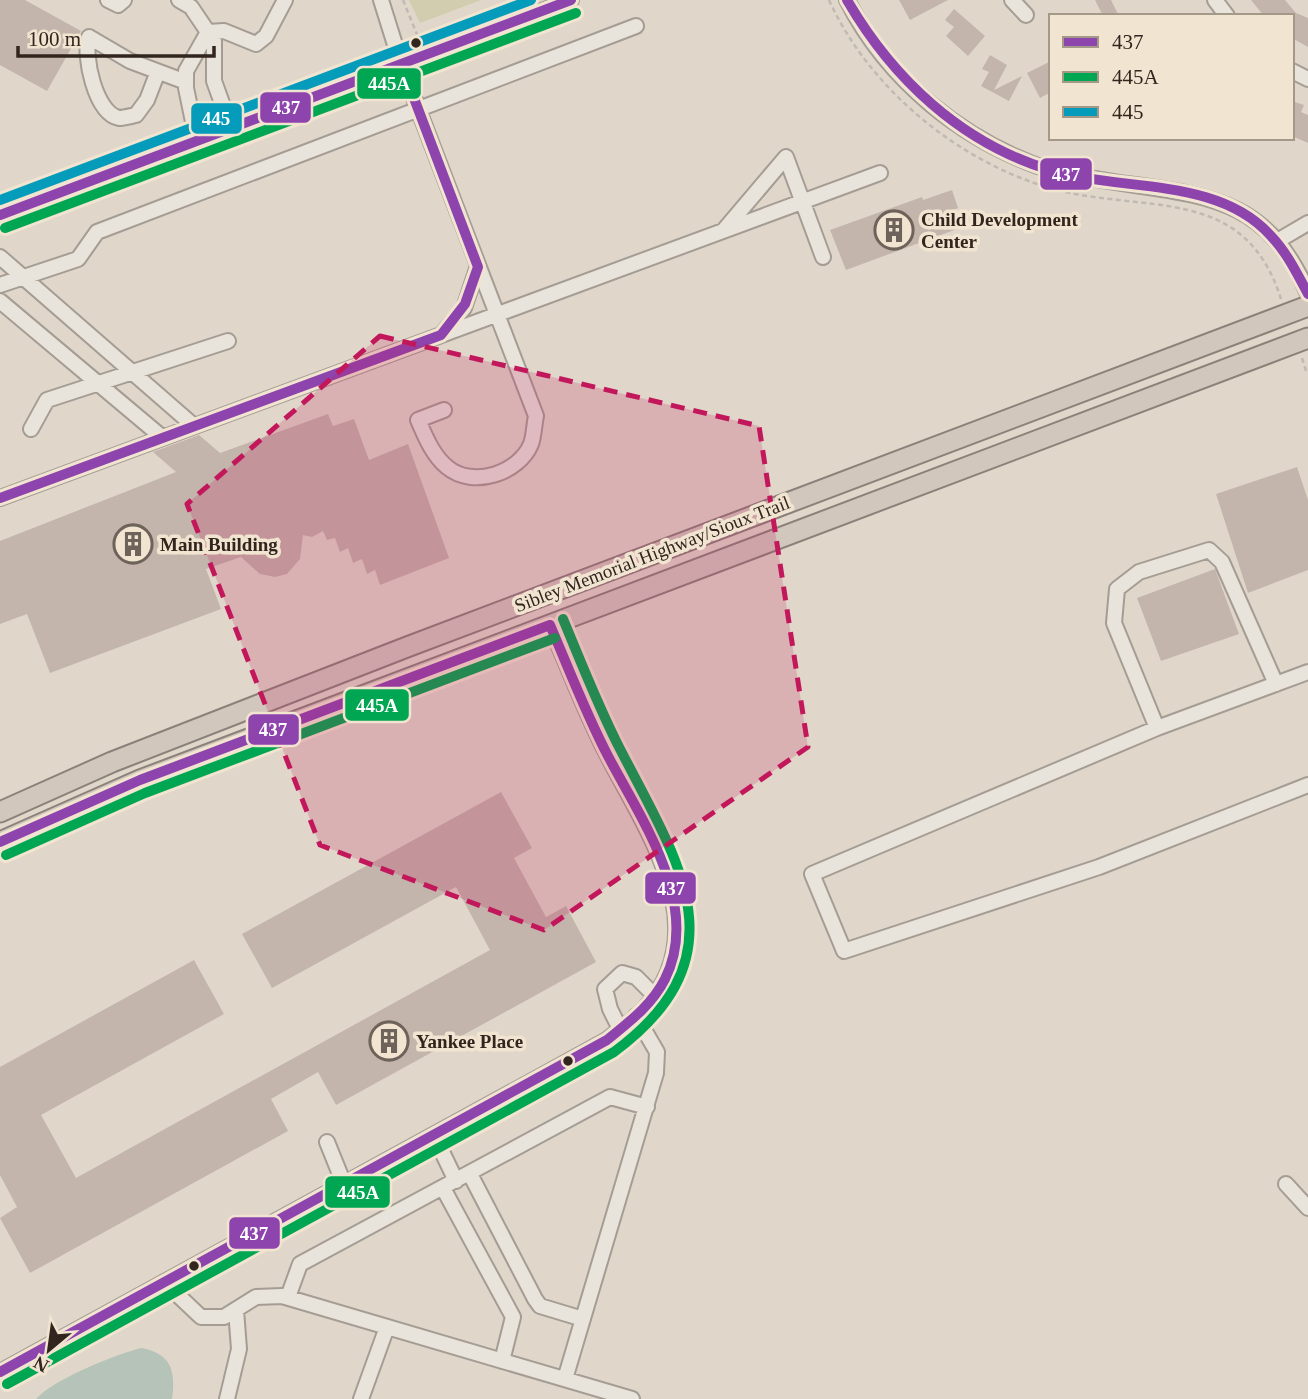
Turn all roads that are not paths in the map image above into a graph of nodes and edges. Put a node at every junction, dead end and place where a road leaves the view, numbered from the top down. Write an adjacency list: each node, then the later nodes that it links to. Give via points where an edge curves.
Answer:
1 (108, 0): 2 (street, via 118,5)
2 (124, 0)
3 (179, 0): 12 (street, via 191,7)
4 (285, 0): 12 (street, via 266,36 256,44 224,31)
5 (381, 0): 13 (street)
6 (571, 0): 9 (street)
7 (847, 0): 24 (street, via 900,77 949,120 995,148 1050,170 1227,203 1253,217)
8 (1012, 0): 10 (street)
9 (549, 4): 13 (street)
10 (1026, 15)
11 (636, 26): 16 (street)
12 (208, 32): 15 (street, via 186,71); 17 (street, via 214,41 214,81)
13 (401, 64): 16 (street); 17 (street)
14 (157, 74): 14 (street, via 105,49 89,37 85,49 96,92 105,110 118,118 136,115); 15 (street)
15 (186, 82): 18 (street)
16 (418, 109): 27 (street); 28 (street, via 97,232 78,259)
17 (230, 128): 18 (street)
18 (197, 141): 21 (street)
19 (880, 173): 20 (street)
20 (804, 202): 23 (street); 23 (street, via 786,157); 26 (street)
21 (0, 215)
22 (1308, 223): 24 (street)
23 (723, 231): 33 (street)
24 (1279, 240): 30 (street)
25 (0, 257): 28 (street)
26 (823, 257)
27 (478, 267): 33 (street); 34 (street, via 464,308)
28 (25, 279): 29 (street); 37 (street)
29 (0, 285)
30 (1308, 294)
31 (0, 301): 38 (street)
32 (1308, 306): 49 (highway, Sibley Memorial Highway/Sioux Trail, via 394,652 112,762)
33 (495, 315): 34 (street); 39 (street, via 536,416 531,444 513,466 493,476 463,475 447,467 428,443 418,420)
34 (442, 335): 40 (street)
35 (1308, 338): 44 (highway, Sibley Memorial Highway/Sioux Trail)
36 (228, 341): 37 (street)
37 (135, 374): 38 (street); 40 (street)
38 (99, 384): 41 (street, via 47,400); 42 (street)
39 (444, 410)
40 (194, 426): 42 (street)
41 (31, 429)
42 (163, 438): 43 (street)
43 (0, 498)
44 (550, 625): 50 (highway, Sibley Memorial Highway/Sioux Trail, via 140,780); 51 (street, via 674,893 672,954)
45 (1308, 672): 46 (street)
46 (1276, 684): 47 (street); 47 (street, via 1222,562 1209,550 1139,572 1117,589 1114,623)
47 (1157, 728): 48 (street, via 812,874 844,951 1099,867)
48 (1308, 785)
49 (0, 812)
50 (0, 842)
51 (654, 995): 52 (street); 53 (street, via 636,977 622,973 605,989)
52 (636, 1016): 53 (street); 54 (street, via 657,1052)
53 (621, 1029): 55 (street)
54 (647, 1107): 57 (street, via 610,1097); 65 (street)
55 (434, 1135): 58 (street); 59 (street)
56 (327, 1142): 58 (street)
57 (470, 1174): 59 (street); 65 (street, via 540,1306)
58 (344, 1184): 62 (street)
59 (450, 1184): 63 (street, via 300,1264); 67 (street, via 513,1317)
60 (1286, 1184): 61 (street)
61 (1308, 1208)
62 (164, 1282): 64 (street, via 201,1317 224,1317); 68 (street)
63 (288, 1297): 64 (street, via 256,1297); 66 (street)
64 (236, 1310): 70 (street, via 239,1349)
65 (583, 1319): 69 (street)
66 (387, 1327): 67 (street); 71 (street)
67 (502, 1361): 69 (street)
68 (0, 1372)
69 (565, 1379): 72 (street)
70 (228, 1399)
71 (361, 1399)
72 (632, 1399)

